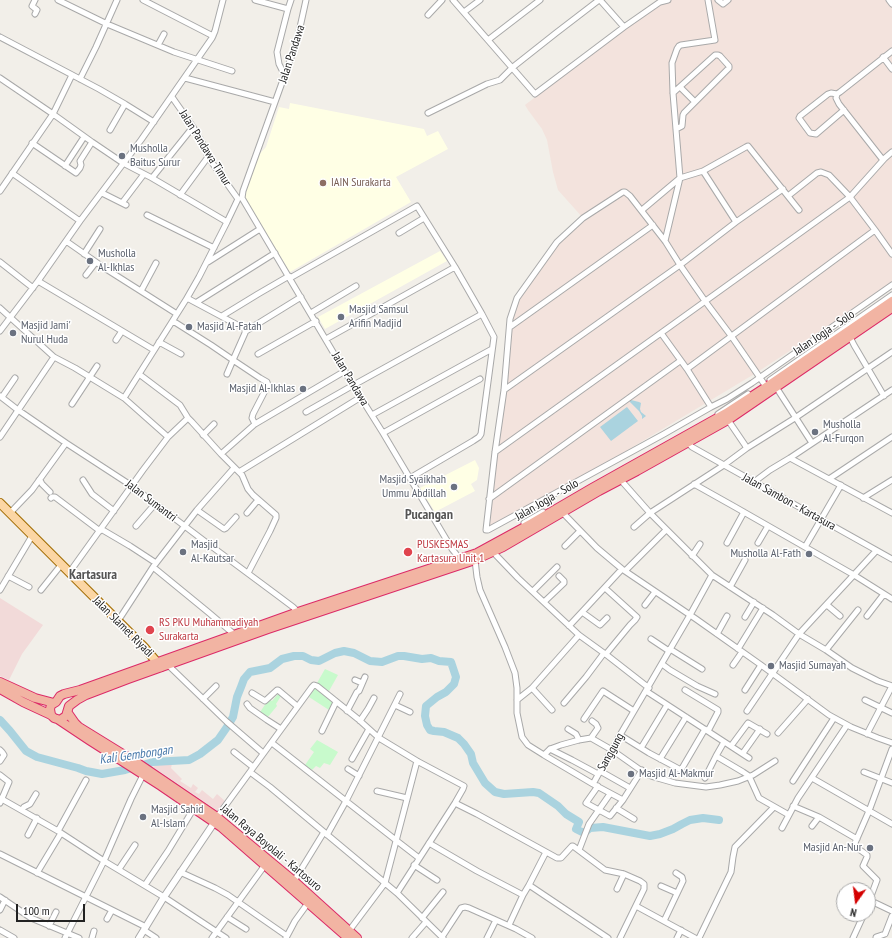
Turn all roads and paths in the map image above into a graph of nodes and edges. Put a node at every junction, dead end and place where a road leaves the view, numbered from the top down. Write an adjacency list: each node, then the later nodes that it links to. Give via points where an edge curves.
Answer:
1 (35, 0): 22 (street, via 32,6 37,10)
2 (58, 0): 24 (street)
3 (117, 0): 24 (street)
4 (142, 0): 27 (street)
5 (223, 0): 27 (street)
6 (255, 0): 20 (street)
7 (291, 0): 20 (street)
8 (306, 0): 38 (street, Jalan Pandawa, via 297,41)
9 (442, 0): 23 (street)
10 (452, 0): 21 (street)
11 (480, 0): 21 (street)
12 (540, 0): 29 (street)
13 (600, 0): 25 (street); 34 (street)
14 (668, 0): 25 (street, via 660,2)
15 (708, 0): 43 (street, via 715,40 679,46 672,63)
16 (718, 0): 17 (street, via 723,4)
17 (728, 0)
18 (889, 0): 19 (street)
19 (892, 4)
20 (288, 8): 38 (street, via 277,52)
21 (464, 12): 29 (street)
22 (35, 14)
23 (428, 14)
24 (107, 24): 30 (street); 41 (street)
25 (624, 26): 34 (street, via 535,94)
26 (164, 34): 30 (street)
27 (214, 36): 33 (street)
28 (0, 37): 37 (street)
29 (488, 40): 34 (street)
30 (158, 45): 33 (street)
31 (892, 51): 32 (street)
32 (883, 57): 35 (street); 44 (street)
33 (197, 60): 36 (street); 40 (street)
34 (513, 67): 50 (street, via 500,80)
35 (892, 69)
36 (232, 71)
37 (72, 75): 41 (street); 51 (street)
38 (285, 76): 46 (street, Jalan Pandawa)
39 (0, 78): 51 (street)
40 (184, 78): 45 (street); 46 (street)
41 (80, 79): 48 (street)
42 (680, 87): 43 (street); 47 (street); 47 (street, via 715,55 720,56 729,68)
43 (673, 93): 54 (street)
44 (837, 94): 49 (street, via 836,100); 49 (street, via 828,94 799,118 810,133 816,134)
45 (172, 97): 52 (street); 53 (street, Jalan Pandawa Timur)
46 (275, 102): 75 (street, Jalan Pandawa)
47 (695, 102): 54 (street, via 683,114 682,126)
48 (125, 104): 52 (street); 55 (street)
49 (844, 110): 61 (street)
50 (428, 113)
51 (53, 114): 56 (street); 58 (street)
52 (154, 122): 62 (street)
53 (193, 127): 60 (street, Jalan Pandawa Timur); 67 (street)
54 (676, 129): 68 (street)
55 (110, 130)
56 (84, 137): 57 (street); 63 (street)
57 (92, 142): 62 (street); 63 (street, via 80,161 81,166 77,172)
58 (32, 143): 63 (street); 65 (street)
59 (892, 152): 61 (street)
60 (208, 157): 72 (street); 75 (street, Jalan Pandawa Timur)
61 (883, 160): 74 (street)
62 (124, 163): 66 (street); 71 (street)
63 (65, 166)
64 (703, 171): 68 (street); 69 (street, via 748,146); 82 (street)
65 (12, 173): 70 (street); 80 (street)
66 (144, 174): 67 (street); 71 (street, via 124,204)
67 (152, 178): 72 (street)
68 (680, 178): 76 (street); 89 (street)
69 (783, 189): 73 (street); 82 (street)
70 (0, 191)
71 (102, 193): 80 (street)
72 (180, 195): 81 (street)
73 (788, 196): 74 (street, via 821,172 829,174); 77 (street)
74 (850, 196): 86 (street); 110 (street)
75 (240, 198): 81 (street); 84 (street, Jalan Pandawa)
76 (642, 210): 83 (street); 122 (street, via 623,192 583,218 554,245 517,298)
77 (799, 210)
78 (147, 215): 90 (street)
79 (424, 218): 87 (street); 99 (street); 101 (street, via 417,206)
80 (80, 221): 88 (street)
81 (227, 222): 90 (street)
82 (736, 222): 98 (street)
83 (653, 225): 89 (street); 122 (street)
84 (260, 228): 91 (street, Jalan Pandawa); 96 (street)
85 (100, 229): 92 (street)
86 (874, 230): 93 (street); 127 (street)
87 (398, 233)
88 (66, 241): 92 (street); 102 (street)
89 (665, 241): 98 (street)
90 (214, 248): 96 (street)
91 (275, 253): 101 (street, Jalan Pandawa); 112 (street)
92 (84, 254): 95 (street)
93 (892, 254)
94 (0, 262): 105 (street)
95 (96, 262): 100 (street); 106 (street)
96 (207, 262): 109 (street)
97 (156, 263): 106 (street)
98 (680, 265): 110 (street); 153 (street)
99 (455, 267): 117 (street); 129 (street)
100 (86, 275)
101 (290, 277): 108 (street, Jalan Pandawa); 119 (street)
102 (38, 281): 105 (street); 124 (street)
103 (892, 285): 148 (street)
104 (356, 286): 115 (street)
105 (32, 288): 118 (street)
106 (141, 291): 116 (street)
107 (892, 295): 146 (street)
108 (301, 297): 115 (street, Jalan Pandawa); 125 (street)
109 (187, 298): 112 (street); 116 (street)
110 (705, 301): 126 (street); 127 (street)
111 (892, 301): 146 (highway, Jalan Jogja - Solo)
112 (197, 302): 119 (street)
113 (0, 308): 118 (street)
114 (892, 308): 128 (highway, Jalan Jogja - Solo)
115 (311, 313): 121 (street, Jalan Pandawa)
116 (177, 314): 120 (street)
117 (482, 314): 132 (street, via 493,335); 151 (street)
118 (10, 316): 123 (street); 137 (street)
119 (222, 316): 125 (street)
120 (173, 321): 131 (street); 138 (street)
121 (316, 321): 129 (street, Jalan Pandawa); 136 (street)
122 (510, 327): 153 (street)
123 (0, 330)
124 (122, 331): 130 (street); 133 (street)
125 (246, 331): 138 (street)
126 (661, 333): 139 (street); 178 (street)
127 (732, 336): 141 (street); 148 (street)
128 (850, 337): 142 (street); 152 (highway, Jalan Jogja - Solo)
129 (326, 339): 143 (street, Jalan Pandawa)
130 (116, 340)
131 (159, 342): 133 (street); 135 (street)
132 (492, 349): 163 (street); 185 (street, via 480,435)
133 (154, 350): 144 (street)
134 (892, 352): 142 (street)
135 (181, 354)
136 (258, 354)
137 (54, 357): 147 (street); 161 (street)
138 (232, 360): 145 (street); 168 (street, via 268,384 253,414 252,418)
139 (680, 361): 141 (street); 195 (street)
140 (97, 366): 147 (street)
141 (687, 369): 160 (street)
142 (868, 369): 155 (street); 165 (street)
143 (345, 371): 151 (street, Jalan Pandawa); 168 (street)
144 (139, 374): 158 (street); 164 (street, via 180,406)
145 (227, 374)
146 (780, 375): 152 (highway, Jalan Jogja - Solo)
147 (90, 377): 158 (street); 159 (street)
148 (760, 377): 152 (street); 160 (street)
149 (15, 378): 156 (street)
150 (480, 379): 169 (street)
151 (354, 385): 157 (street, Jalan Pandawa); 162 (street)
152 (769, 387): 165 (street); 166 (highway, Jalan Jogja - Solo); 174 (highway, Jalan Jogja - Solo); 222 (street, via 500,537)
153 (504, 390): 178 (street)
154 (892, 390): 155 (street)
155 (884, 396): 176 (street)
156 (1, 397): 161 (street, Jalan Sumantri)
157 (361, 397): 163 (street, Jalan Pandawa); 183 (street)
158 (124, 398): 171 (street)
159 (72, 404)
160 (712, 406): 195 (street, via 486,530)
161 (18, 410): 173 (street); 175 (street, Jalan Sumantri)
162 (306, 412)
163 (372, 415): 169 (street, Jalan Pandawa)
164 (188, 418): 170 (street); 171 (street)
165 (795, 418): 176 (street); 177 (street)
166 (728, 420): 174 (highway, Jalan Jogja - Solo); 177 (street)
167 (214, 424): 170 (street)
168 (256, 424): 179 (street)
169 (384, 433): 185 (street, Jalan Pandawa)
170 (203, 435): 179 (street)
171 (168, 437): 193 (street)
172 (892, 437): 186 (street)
173 (0, 438)
174 (685, 440): 181 (street, Jalan Sambon - Kartasura); 184 (highway, Jalan Jogja - Solo)
175 (66, 443): 187 (street); 193 (street, Jalan Sumantri)
176 (812, 443): 180 (street)
177 (747, 448): 181 (street)
178 (495, 452): 195 (street)
179 (221, 454): 182 (street)
180 (790, 458): 186 (street); 190 (street)
181 (724, 465): 190 (street, Jalan Sambon - Kartasura); 191 (street)
182 (234, 468): 183 (street); 199 (street)
183 (239, 472): 196 (street)
184 (619, 477): 204 (highway, Jalan Jogja - Solo); 205 (street); 222 (highway, Jalan Jogja - Solo)
185 (410, 478): 225 (street, Jalan Pandawa)
186 (829, 479): 192 (street)
187 (39, 480): 202 (street); 213 (street, via 52,497)
188 (83, 480): 200 (street, via 92,494)
189 (892, 480): 194 (street)
190 (754, 482): 208 (street, Jalan Sambon - Kartasura)
191 (694, 484): 201 (street); 205 (street)
192 (841, 485): 194 (street); 208 (street)
193 (132, 486): 198 (street, Jalan Sumantri); 200 (street)
194 (863, 498): 206 (street)
195 (489, 499)
196 (258, 500): 203 (street); 234 (street, via 276,516)
197 (0, 503): 202 (main road, Jalan Slamet Riyadi)
198 (155, 504): 209 (street); 210 (street, Jalan Sumantri)
199 (197, 510): 207 (street, via 224,529); 210 (street)
200 (114, 511): 213 (street)
201 (744, 512): 211 (street); 217 (street)
202 (10, 513): 216 (main road, Jalan Slamet Riyadi)
203 (247, 513)
204 (563, 513): 215 (street); 222 (highway, Jalan Jogja - Solo)
205 (650, 513): 212 (street); 214 (street)
206 (892, 513)
207 (236, 516)
208 (821, 520): 221 (street); 223 (street, Jalan Sambon - Kartasura)
209 (136, 526)
210 (184, 526): 230 (street); 234 (street, Jalan Sumantri)
211 (768, 526): 218 (street); 221 (street)
212 (634, 527)
213 (100, 530): 230 (street, via 130,546); 233 (street)
214 (666, 530): 224 (street); 232 (street)
215 (580, 531): 220 (street); 232 (street)
216 (32, 536): 229 (main road, Jalan Slamet Riyadi); 237 (street)
217 (727, 543)
218 (758, 543)
219 (700, 544): 224 (street)
220 (565, 546)
221 (805, 547): 236 (street)
222 (492, 549): 225 (highway, Jalan Jogja - Solo); 227 (highway, Jalan Jogja - Solo); 245 (street)
223 (876, 550): 226 (street, Jalan Sambon - Kartasura); 236 (street)
224 (692, 556): 235 (street)
225 (460, 559): 239 (highway, Jalan Jogja - Solo)
226 (892, 559)
227 (475, 560): 239 (highway, Jalan Jogja - Solo); 298 (street, via 480,590 516,672)
228 (745, 560): 241 (street)
229 (61, 565): 233 (main road, Jalan Slamet Riyadi); 244 (street)
230 (154, 565): 263 (street); 267 (street)
231 (557, 567): 245 (street)
232 (624, 570): 242 (street); 246 (street)
233 (69, 573): 263 (main road, Jalan Slamet Riyadi)
234 (248, 573): 255 (street, Jalan Sumantri)
235 (712, 575): 241 (street); 257 (street, Sanggung)
236 (854, 575): 247 (street); 252 (street)
237 (8, 576): 240 (street); 243 (street)
238 (559, 576): 249 (street, via 564,583)
239 (386, 586): 255 (highway, Jalan Jogja - Solo); 274 (highway, Jalan Jogja - Solo)
240 (29, 587)
241 (730, 587): 250 (street)
242 (605, 588): 256 (street); 273 (street, via 637,617)
243 (0, 590)
244 (41, 590)
245 (533, 591): 249 (street)
246 (655, 592): 251 (street); 257 (street)
247 (884, 594): 248 (street); 260 (street)
248 (892, 599)
249 (544, 602): 264 (street)
250 (754, 602): 253 (street); 261 (street)
251 (645, 605)
252 (827, 605): 259 (street); 266 (street)
253 (763, 608): 266 (street); 271 (street)
254 (858, 610): 272 (street)
255 (298, 612): 267 (highway, Jalan Jogja - Solo)
256 (582, 612): 262 (street, via 599,625); 264 (street)
257 (690, 615): 265 (street); 270 (street, Sanggung)
258 (727, 616): 265 (street)
259 (840, 616)
260 (867, 616)
261 (745, 617)
262 (608, 618)
263 (118, 621): 275 (main road, Jalan Slamet Riyadi)
264 (569, 626): 268 (street)
265 (717, 634): 271 (street)
266 (799, 634): 272 (street); 280 (street)
267 (235, 635): 274 (highway, Jalan Jogja - Solo)
268 (579, 635): 273 (street); 287 (street)
269 (651, 639): 270 (street)
270 (670, 650): 276 (street, Sanggung); 279 (street)
271 (740, 650): 277 (street); 278 (street)
272 (826, 650): 286 (street, via 858,671)
273 (605, 654): 289 (street); 302 (street)
274 (187, 655): 275 (highway)
275 (163, 663): 296 (street); 300 (highway, via 64,694); 309 (highway, via 73,702)
276 (662, 664): 289 (street, Sanggung); 294 (street)
277 (733, 665)
278 (761, 665): 280 (street); 291 (street)
279 (702, 669)
280 (772, 673): 297 (street); 312 (street)
281 (364, 677): 284 (street)
282 (355, 680): 284 (street)
283 (0, 682): 300 (highway, via 35,698)
284 (362, 683): 310 (street)
285 (216, 686): 296 (street)
286 (892, 686): 307 (street)
287 (532, 688): 298 (street); 308 (street)
288 (0, 689): 315 (highway)
289 (647, 690): 305 (street); 311 (street, Sanggung)
290 (685, 690): 326 (street, via 718,710)
291 (745, 690)
292 (252, 693): 306 (street, via 265,701 278,690)
293 (400, 694): 304 (street)
294 (715, 694)
295 (374, 698): 320 (street)
296 (203, 699): 347 (street)
297 (808, 699): 316 (street); 329 (street)
298 (517, 700): 348 (street, via 517,716 522,737 528,745)
299 (865, 700): 307 (street)
300 (55, 702): 309 (highway, via 66,704); 315 (highway, via 50,707)
301 (336, 702): 306 (street, via 314,685); 310 (street); 328 (street)
302 (564, 703)
303 (247, 704): 323 (street)
304 (395, 705): 313 (street); 333 (street)
305 (668, 705): 317 (street); 340 (street)
306 (298, 706): 323 (street)
307 (881, 708): 314 (street); 331 (street)
308 (552, 710)
309 (68, 711): 319 (highway, via 66,716); 358 (highway, Jalan Raya Boyolali - Kartosuro, via 79,727)
310 (347, 711): 320 (street)
311 (634, 711): 318 (street, via 604,691); 332 (street, Sanggung)
312 (747, 711)
313 (410, 712)
314 (892, 713)
315 (51, 715): 319 (highway)
316 (832, 716): 322 (street); 369 (street)
317 (686, 718): 326 (street); 352 (street)
318 (584, 719)
319 (59, 720): 358 (highway, Jalan Raya Boyolali - Kartosuro, via 130,766)
320 (360, 721): 324 (street)
321 (592, 721): 334 (street, via 598,728)
322 (847, 725): 331 (street); 366 (street)
323 (281, 728): 337 (street)
324 (369, 729): 333 (street); 351 (street)
325 (568, 729): 335 (street, via 576,734)
326 (706, 730): 336 (street); 352 (street, via 681,770)
327 (760, 730): 330 (street); 339 (street, via 748,723); 346 (street)
328 (322, 731)
329 (778, 733)
330 (767, 734)
331 (867, 734): 338 (street)
332 (620, 735): 340 (street); 344 (street, Sanggung)
333 (379, 738): 354 (street); 363 (street)
334 (591, 738): 335 (street); 344 (street)
335 (579, 740): 341 (street)
336 (724, 742): 339 (street); 349 (street)
337 (272, 743): 347 (street); 379 (street)
338 (892, 744)
339 (731, 746): 346 (street)
340 (641, 748): 352 (street)
341 (550, 749): 348 (street); 361 (street)
342 (892, 749): 367 (street)
343 (0, 750): 353 (street, via 4,755)
344 (612, 750): 359 (street); 361 (street, Sanggung)
345 (234, 752): 356 (street)
346 (743, 753): 350 (street)
347 (263, 754): 356 (street)
348 (544, 755): 371 (street)
349 (716, 756): 364 (street); 365 (street)
350 (749, 758)
351 (352, 759)
352 (660, 759)
353 (0, 761)
354 (416, 761): 376 (street); 380 (street, via 464,786)
355 (775, 761): 364 (street)
356 (252, 769): 392 (street); 397 (street)
357 (348, 769): 363 (street)
358 (142, 770): 383 (highway, Jalan Raya Boyolali - Kartosuro); 392 (highway, Jalan Raya Boyolali - Kartosuro); 407 (street)
359 (642, 770): 364 (street, via 666,781 706,787 726,784); 372 (street)
360 (864, 772): 367 (street)
361 (599, 773): 371 (street, Sanggung); 372 (street)
362 (0, 775): 377 (street, via 9,782)
363 (359, 776): 379 (street)
364 (749, 776): 382 (street, via 759,798)
365 (705, 778)
366 (812, 778): 381 (street); 387 (street)
367 (881, 779): 370 (street); 387 (street)
368 (86, 780): 396 (street)
369 (793, 781)
370 (892, 783)
371 (596, 785): 375 (street, Sanggung); 386 (street, via 586,802)
372 (630, 788): 378 (street)
373 (378, 791): 376 (street)
374 (36, 794): 385 (street, via 30,804)
375 (610, 794): 378 (street, Sanggung); 386 (street)
376 (407, 798): 400 (street)
377 (1, 800): 385 (street)
378 (622, 800): 384 (street)
379 (346, 801): 397 (street); 400 (street)
380 (456, 803): 401 (street); 404 (street)
381 (793, 806): 388 (street); 389 (street)
382 (774, 807): 388 (street); 473 (street, via 735,849 732,868)
383 (194, 808): 392 (highway, Jalan Raya Boyolali - Kartosuro); 419 (street)
384 (616, 808): 386 (street, via 610,816); 391 (street)
385 (22, 810): 390 (street)
386 (599, 811): 403 (street, via 589,824)
387 (869, 811): 393 (street); 399 (street)
388 (789, 815): 395 (street)
389 (819, 817): 394 (street); 399 (street)
390 (37, 818): 396 (street); 398 (street)
391 (634, 819)
392 (216, 820): 408 (highway, Jalan Raya Boyolali - Kartosuro); 411 (street); 416 (highway, Jalan Raya Boyolali - Kartosuro)
393 (892, 824)
394 (812, 826)
395 (782, 828)
396 (60, 832): 407 (street); 412 (street)
397 (326, 834): 416 (street); 417 (street)
398 (28, 835)
399 (857, 840): 418 (street, via 856,846 867,855 863,865 877,880)
400 (397, 841): 406 (street); 417 (street)
401 (429, 843): 406 (street); 426 (street)
402 (134, 845): 410 (street)
403 (579, 850): 404 (street, via 572,846 560,859); 413 (street, via 605,870)
404 (546, 852): 420 (street)
405 (0, 854): 412 (street)
406 (420, 858): 409 (street)
407 (104, 861): 410 (street); 428 (street)
408 (265, 865): 431 (street); 432 (highway, Jalan Raya Boyolali - Kartosuro)
409 (414, 866): 415 (street); 424 (street)
410 (119, 869): 419 (street)
411 (180, 872): 429 (street); 431 (street, via 220,890)
412 (37, 873): 428 (street)
413 (624, 874): 422 (street); 434 (street, via 644,885)
414 (676, 874): 425 (street, via 683,879)
415 (437, 880)
416 (294, 881): 454 (highway, Jalan Raya Boyolali - Kartosuro)
417 (385, 883): 424 (street); 454 (street)
418 (876, 883)
419 (145, 885): 429 (street)
420 (529, 885): 426 (street); 469 (street)
421 (661, 886): 425 (street)
422 (617, 890)
423 (443, 892): 442 (street)
424 (397, 893): 442 (street)
425 (677, 893): 444 (street)
426 (523, 896): 446 (street)
427 (0, 897): 430 (street)
428 (86, 897): 436 (street); 455 (street)
429 (164, 897): 448 (street); 453 (street)
430 (5, 900): 435 (street); 447 (street)
431 (238, 902): 440 (street); 456 (street)
432 (308, 903): 454 (highway, Jalan Raya Boyolali - Kartosuro); 456 (street)
433 (876, 905): 437 (street)
434 (636, 906): 444 (street); 470 (street)
435 (0, 910)
436 (112, 910): 441 (street); 448 (street)
437 (892, 911)
438 (56, 912): 447 (street)
439 (892, 916): 475 (street, via 885,934)
440 (227, 917): 449 (street); 453 (street)
441 (106, 919)
442 (424, 920): 465 (street); 466 (street)
443 (496, 920): 446 (street); 466 (street, via 469,908 461,908); 467 (street)
444 (664, 921): 451 (street)
445 (860, 922): 474 (street)
446 (509, 925): 468 (street)
447 (50, 926): 455 (street)
448 (145, 928): 460 (street); 461 (street)
449 (246, 929)
450 (0, 930): 457 (street)
451 (681, 930): 471 (street); 472 (street)
452 (94, 931): 459 (street)
453 (216, 932): 462 (street); 463 (street)
454 (349, 934): 464 (highway, Jalan Raya Boyolali - Kartosuro)
455 (66, 936): 458 (street)
456 (286, 937)
457 (14, 938)
458 (79, 938)
459 (92, 938)
460 (139, 938)
461 (156, 938)
462 (212, 938)
463 (226, 938)
464 (357, 938)
465 (412, 938)
466 (442, 938)
467 (487, 938)
468 (532, 938)
469 (608, 938)
470 (620, 938)
471 (677, 938)
472 (695, 938)
473 (699, 938)
474 (853, 938)
475 (876, 938)

